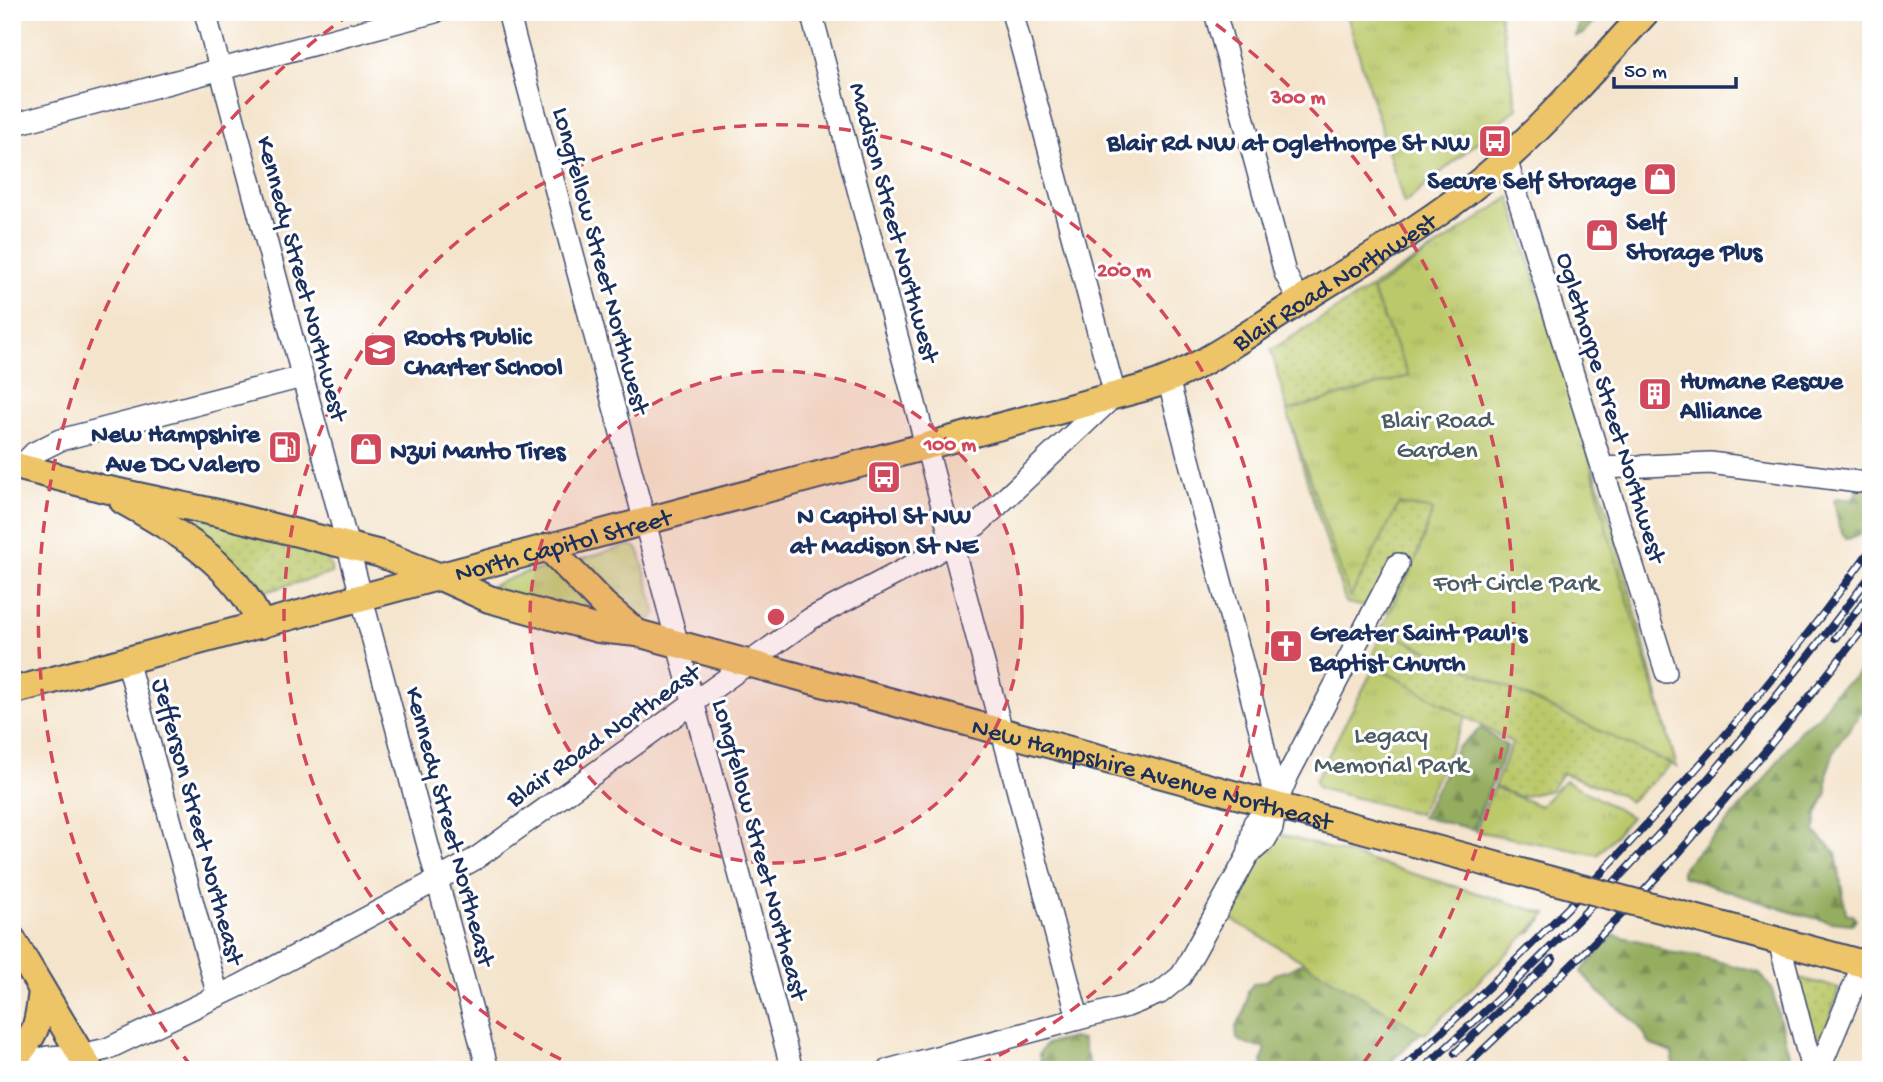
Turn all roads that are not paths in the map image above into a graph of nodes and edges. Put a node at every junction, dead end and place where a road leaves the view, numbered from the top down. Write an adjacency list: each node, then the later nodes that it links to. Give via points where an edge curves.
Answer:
1 (205, 12): 8 (street, Kennedy Street Northwest)
2 (435, 12): 8 (street)
3 (508, 12): 20 (street, Longfellow Street Northwest)
4 (811, 12): 15 (street, Madison Street Northwest)
5 (1012, 12): 14 (street)
6 (1215, 12): 11 (street, via 1285,273)
7 (1646, 12): 10 (main road, Blair Road Northwest)
8 (220, 70): 9 (street); 12 (street, Kennedy Street Northwest)
9 (12, 125)
10 (1506, 159): 11 (main road, Blair Road Northwest, via 1434,217); 17 (street, Oglethorpe Street Northwest)
11 (1299, 301): 13 (main road, Blair Road Northwest)
12 (302, 377): 16 (street, via 60,440); 22 (street, Kennedy Street Northwest)
13 (1168, 379): 14 (main road, Blair Road Northwest); 36 (street)
14 (1115, 395): 15 (main road, North Capitol Street); 21 (street, Blair Road Northeast)
15 (926, 446): 20 (main road, North Capitol Street); 21 (street, Madison Street Northwest)
16 (16, 466): 19 (main road)
17 (1602, 468): 18 (street, via 1710,463); 32 (street, Oglethorpe Street Northwest)
18 (1858, 482)
19 (100, 488): 22 (main road, New Hampshire Avenue Northeast); 27 (main road, via 176,531 206,555 242,590)
20 (644, 522): 23 (main road, North Capitol Street); 29 (street, Longfellow Street Northeast)
21 (952, 543): 31 (street, Blair Road Northeast, via 827,609); 35 (street, Madison Street Northwest)
22 (347, 545): 25 (main road, New Hampshire Avenue Northeast); 26 (street, Kennedy Street Northwest)
23 (548, 547): 25 (main road, North Capitol Street); 28 (main road, via 604,606)
24 (1398, 564): 36 (street)
25 (438, 576): 26 (main road, North Capitol Street); 28 (main road, New Hampshire Avenue Northeast, via 489,599 598,629)
26 (361, 598): 27 (main road, North Capitol Street); 37 (street, Kennedy Street Northeast)
27 (261, 625): 30 (main road, North Capitol Street)
28 (637, 633): 29 (main road, New Hampshire Avenue Northeast)
29 (678, 645): 31 (main road, New Hampshire Avenue Northeast); 34 (street, Longfellow Street Northeast)
30 (127, 660): 33 (main road, North Capitol Street); 42 (street, Jefferson Street Northeast)
31 (748, 664): 34 (street, Blair Road Northeast); 35 (main road, New Hampshire Avenue Northeast)
32 (1667, 672)
33 (12, 691)
34 (693, 703): 37 (street, Blair Road Northeast, via 475,859); 47 (street, Longfellow Street Northeast)
35 (1002, 732): 36 (main road, New Hampshire Avenue Northeast); 43 (street, Madison Street Northwest)
36 (1276, 804): 39 (main road, New Hampshire Avenue Northeast, bridge); 43 (street, via 1254,823 1248,855 1174,982 1142,1001)
37 (437, 880): 42 (street, Blair Road Northeast); 46 (street, Kennedy Street Northeast)
38 (12, 939): 41 (main road)
39 (1779, 941): 40 (main road, New Hampshire Avenue Northeast); 49 (street)
40 (1867, 965): 50 (street)
41 (42, 990): 44 (main road); 45 (main road, via 38,1025)
42 (219, 996): 44 (street, Blair Road Northeast)
43 (1078, 1018): 48 (street)
44 (86, 1062): 45 (street, Blair Road Northeast, via 48,1057)
45 (12, 1063)
46 (488, 1070)
47 (792, 1070)
48 (888, 1070)
49 (1812, 1070)
50 (1819, 1070)

